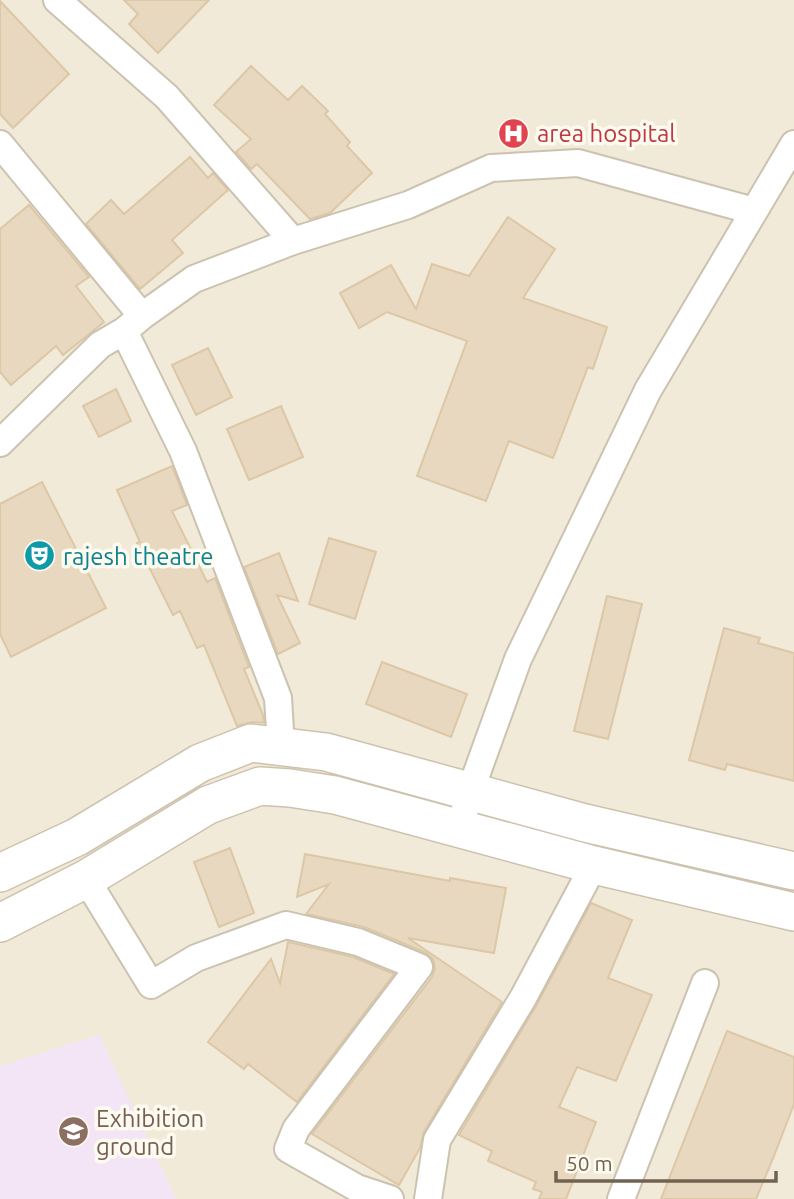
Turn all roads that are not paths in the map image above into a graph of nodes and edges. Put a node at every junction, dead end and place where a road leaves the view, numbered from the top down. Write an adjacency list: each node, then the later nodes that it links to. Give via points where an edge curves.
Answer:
1 (57, 0): 5 (street, via 167,97)
2 (0, 144): 6 (street)
3 (794, 144): 4 (street)
4 (754, 211): 5 (street, via 578,163 491,168 408,205); 9 (street, via 648,390 518,659)
5 (293, 241): 6 (street, via 194,279)
6 (133, 323): 7 (street, via 100,345); 8 (street, via 278,698)
7 (0, 443)
8 (281, 746): 9 (main road, via 326,752); 13 (main road, via 251,743 200,763 77,837)
9 (470, 792): 10 (street); 12 (main road)
10 (458, 830): 11 (main road); 14 (main road, via 335,795 260,786 208,805)
11 (594, 865): 15 (main road); 19 (street, via 491,1055 437,1140)
12 (794, 872)
13 (0, 873)
14 (86, 879): 16 (main road); 18 (street, via 150,985 197,958 286,926 358,942 419,967 296,1129 288,1149 357,1188)
15 (794, 912)
16 (0, 923)
17 (705, 983): 20 (street)
18 (390, 1199)
19 (428, 1199)
20 (621, 1199)

